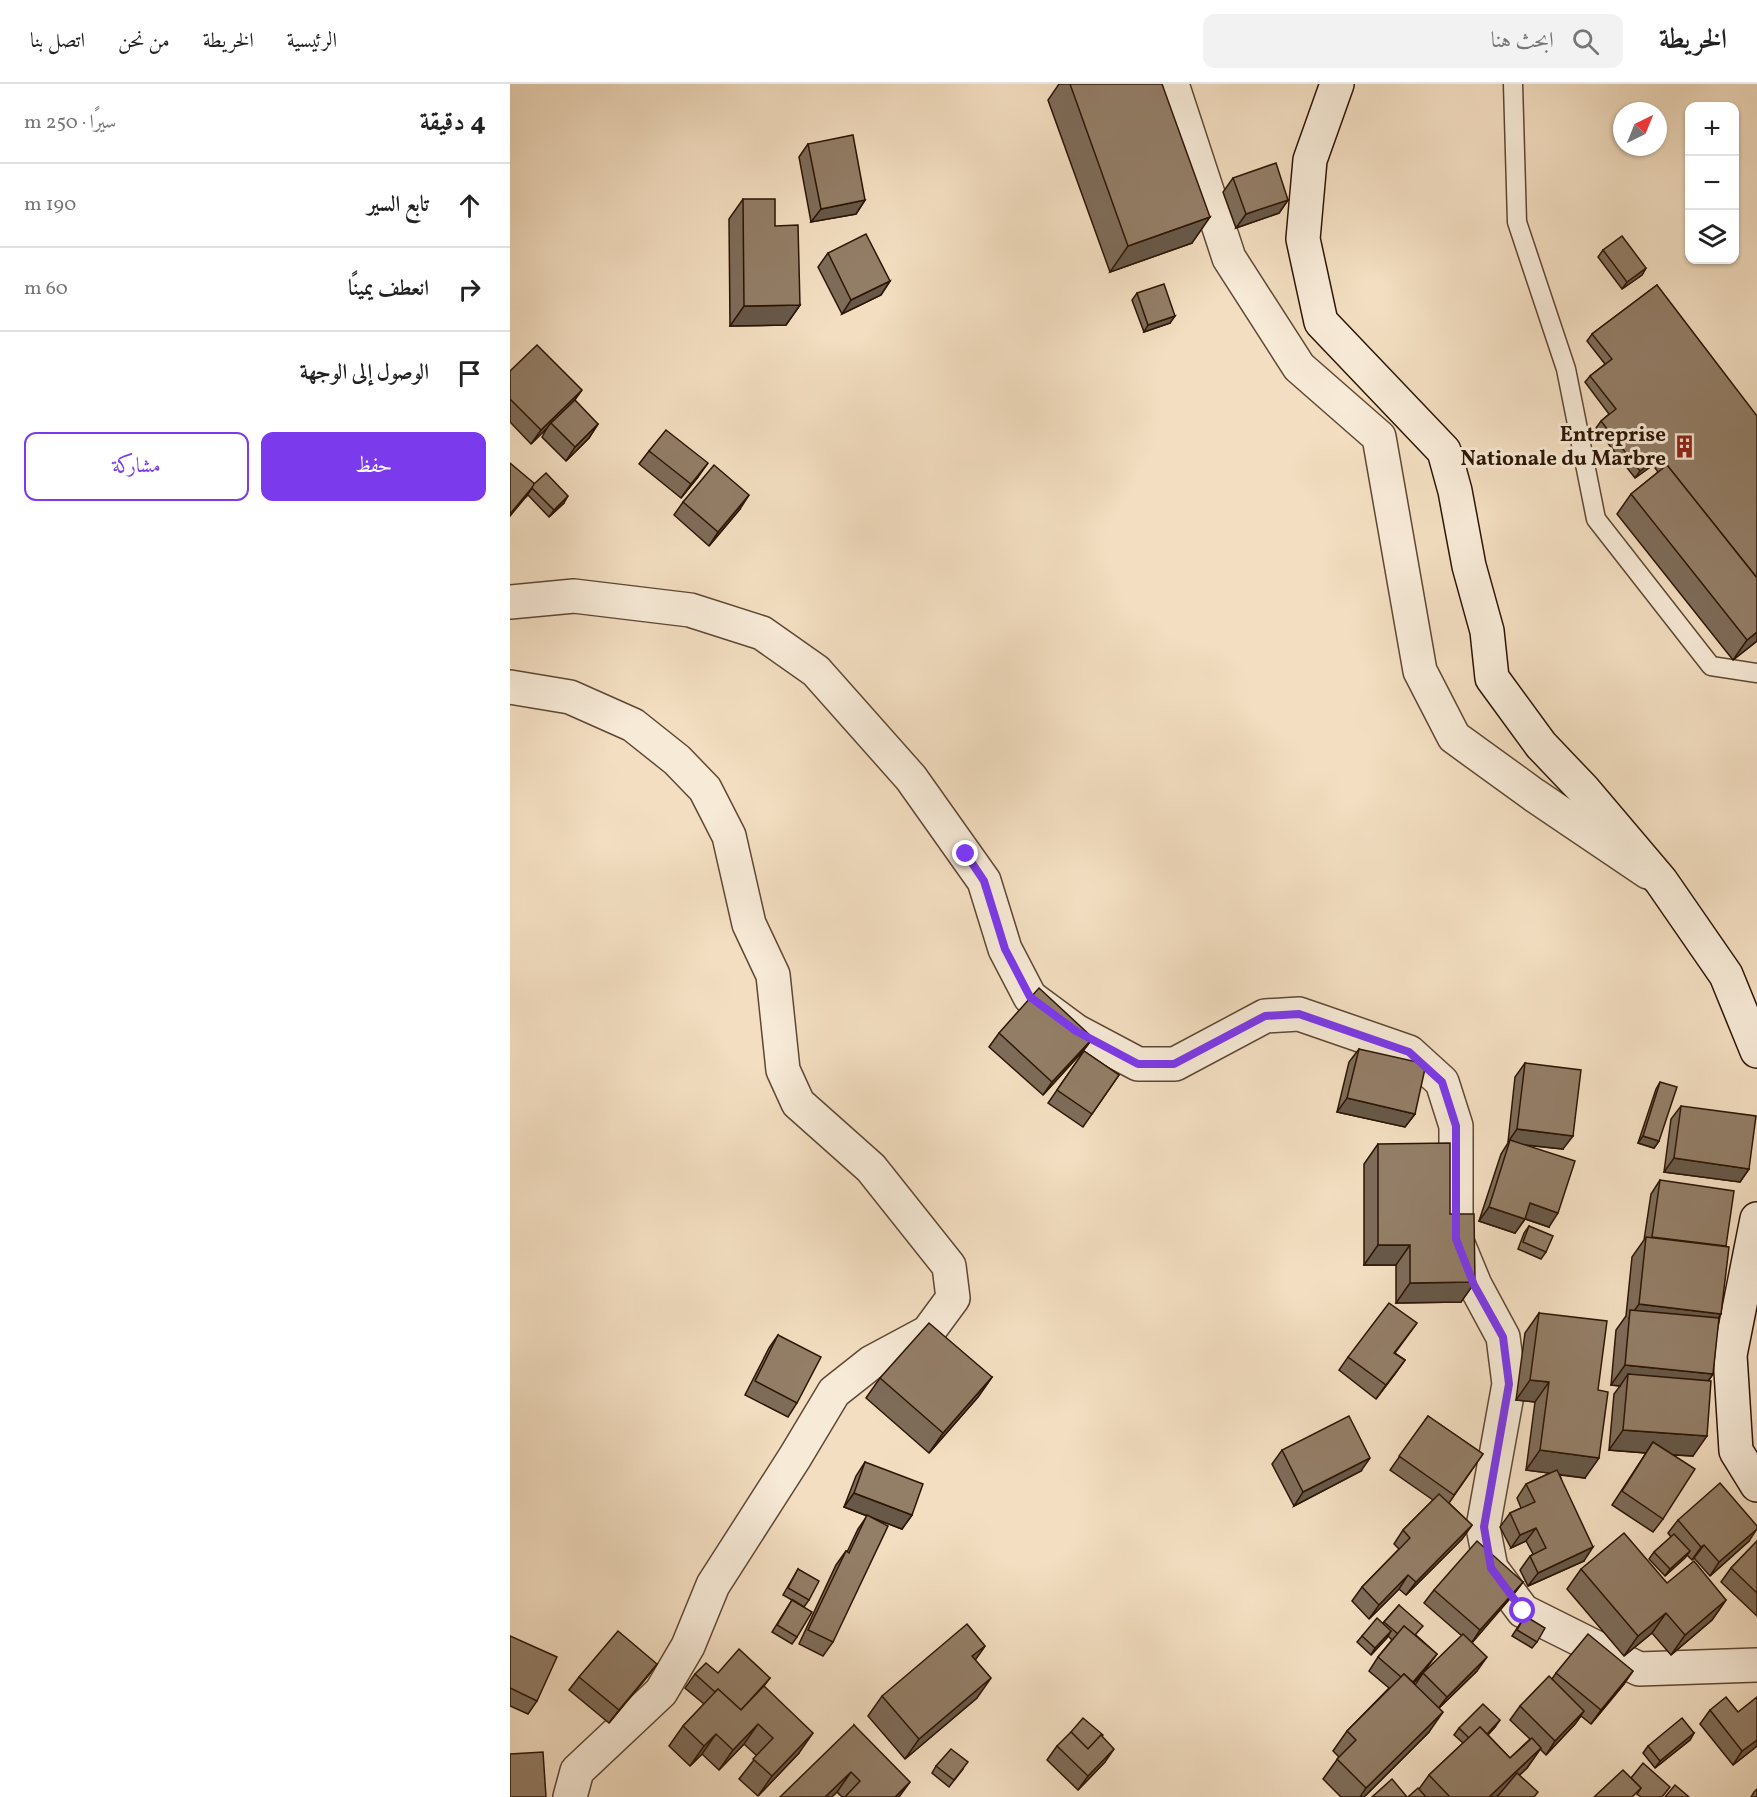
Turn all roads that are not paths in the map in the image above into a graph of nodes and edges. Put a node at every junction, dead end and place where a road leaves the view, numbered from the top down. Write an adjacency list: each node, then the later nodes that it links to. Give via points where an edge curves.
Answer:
1 (1172, 84): 7 (street, via 1229,258 1299,367 1379,437 1420,671 1454,737)
2 (1337, 84): 7 (street, via 1310,160 1303,239 1321,322 1444,451 1468,566 1487,631 1492,678 1541,745)
3 (1513, 84): 5 (lane, via 1517,222 1566,369 1596,519 1711,666)
4 (510, 602): 11 (street, via 574,596 690,610 762,633 816,671 911,778 984,881 1005,949 1030,997 1076,1031 1138,1064 1174,1064 1265,1016 1299,1014 1409,1052 1442,1082 1456,1126 1456,1239 1474,1285 1503,1337 1509,1384 1484,1527 1491,1568 1523,1611 1639,1669)
5 (1757, 674)
6 (510, 687): 12 (street, via 570,697 633,725 677,760 705,789 729,836 749,924 773,975 783,1070 798,1103 871,1168 949,1266 954,1298 928,1332 872,1362 834,1392 713,1585 688,1646 661,1692 577,1771)
7 (1661, 881): 8 (street, via 1726,975)
8 (1757, 1051)
9 (1757, 1219): 10 (street, via 1730,1355 1736,1451)
10 (1757, 1485)
11 (1757, 1665)
12 (570, 1797)

